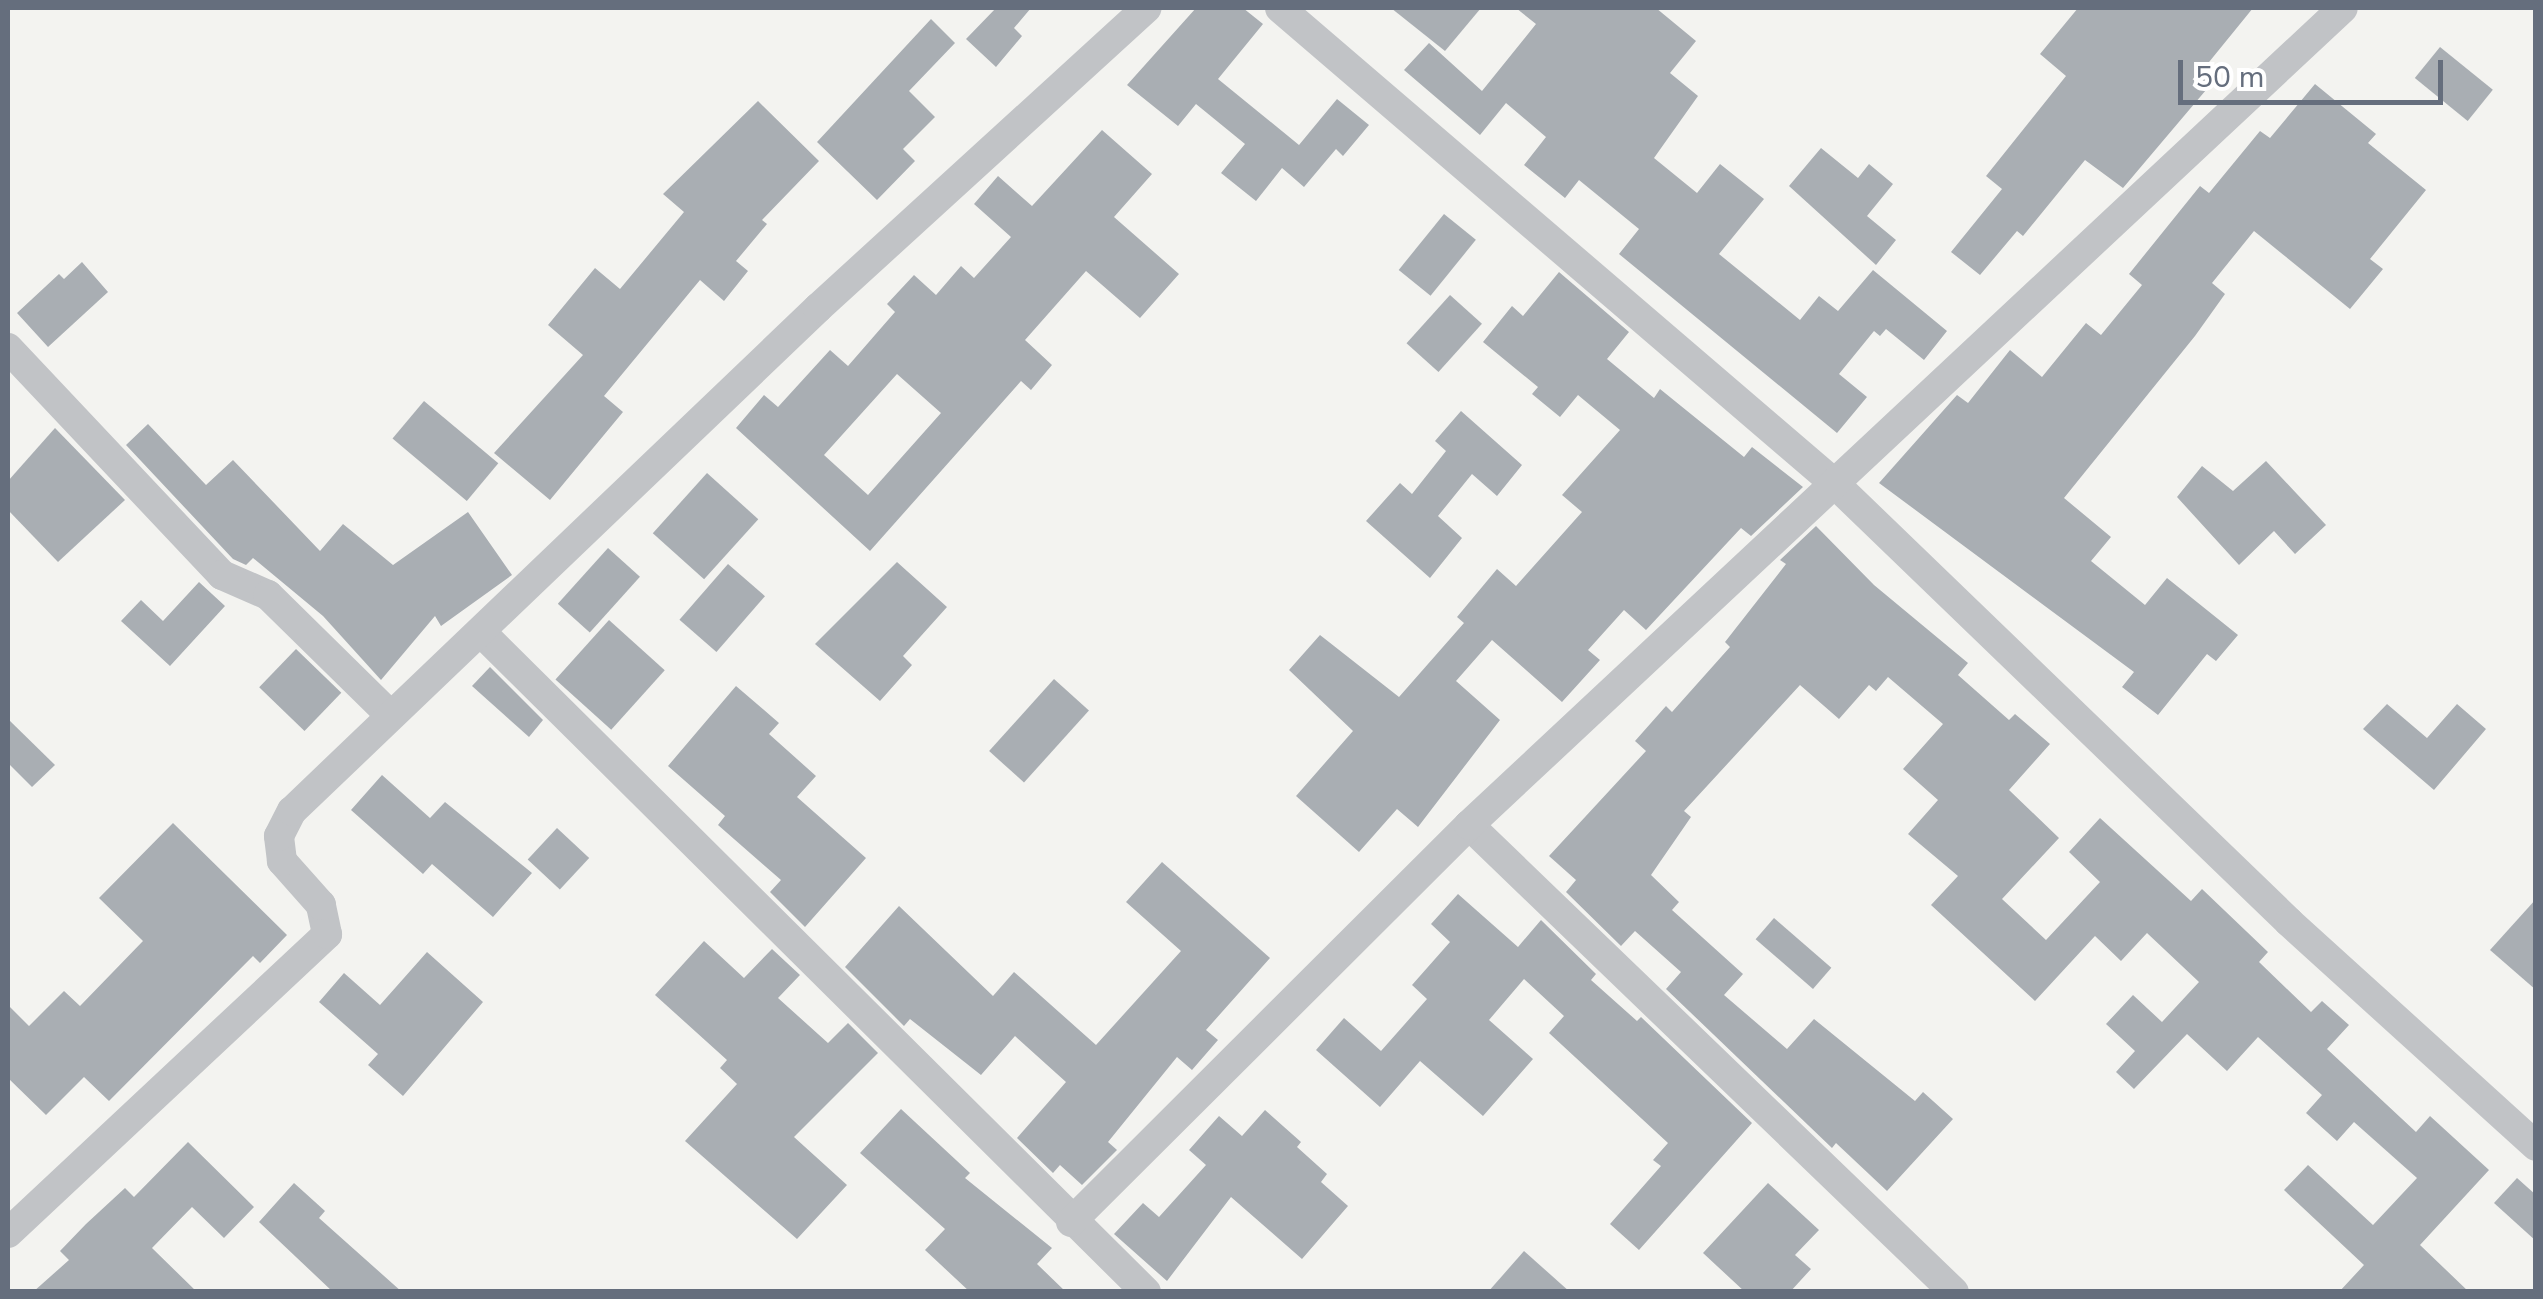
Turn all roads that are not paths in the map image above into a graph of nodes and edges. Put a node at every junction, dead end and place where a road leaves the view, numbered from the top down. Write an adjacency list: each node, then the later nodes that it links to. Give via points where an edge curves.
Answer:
1 (1147, 8): 6 (street, via 818,308)
2 (1280, 8): 5 (street)
3 (2343, 8): 5 (street)
4 (8, 348): 7 (street, via 222,575 268,595)
5 (1834, 484): 8 (street); 9 (street, via 2289,922)
6 (483, 634): 7 (street); 10 (street)
7 (389, 714): 11 (street, via 282,825 282,861 326,914 327,934)
8 (1468, 825): 10 (street); 13 (street)
9 (2536, 1146)
10 (1071, 1222): 12 (street)
11 (8, 1233)
12 (1146, 1292)
13 (1954, 1292)

